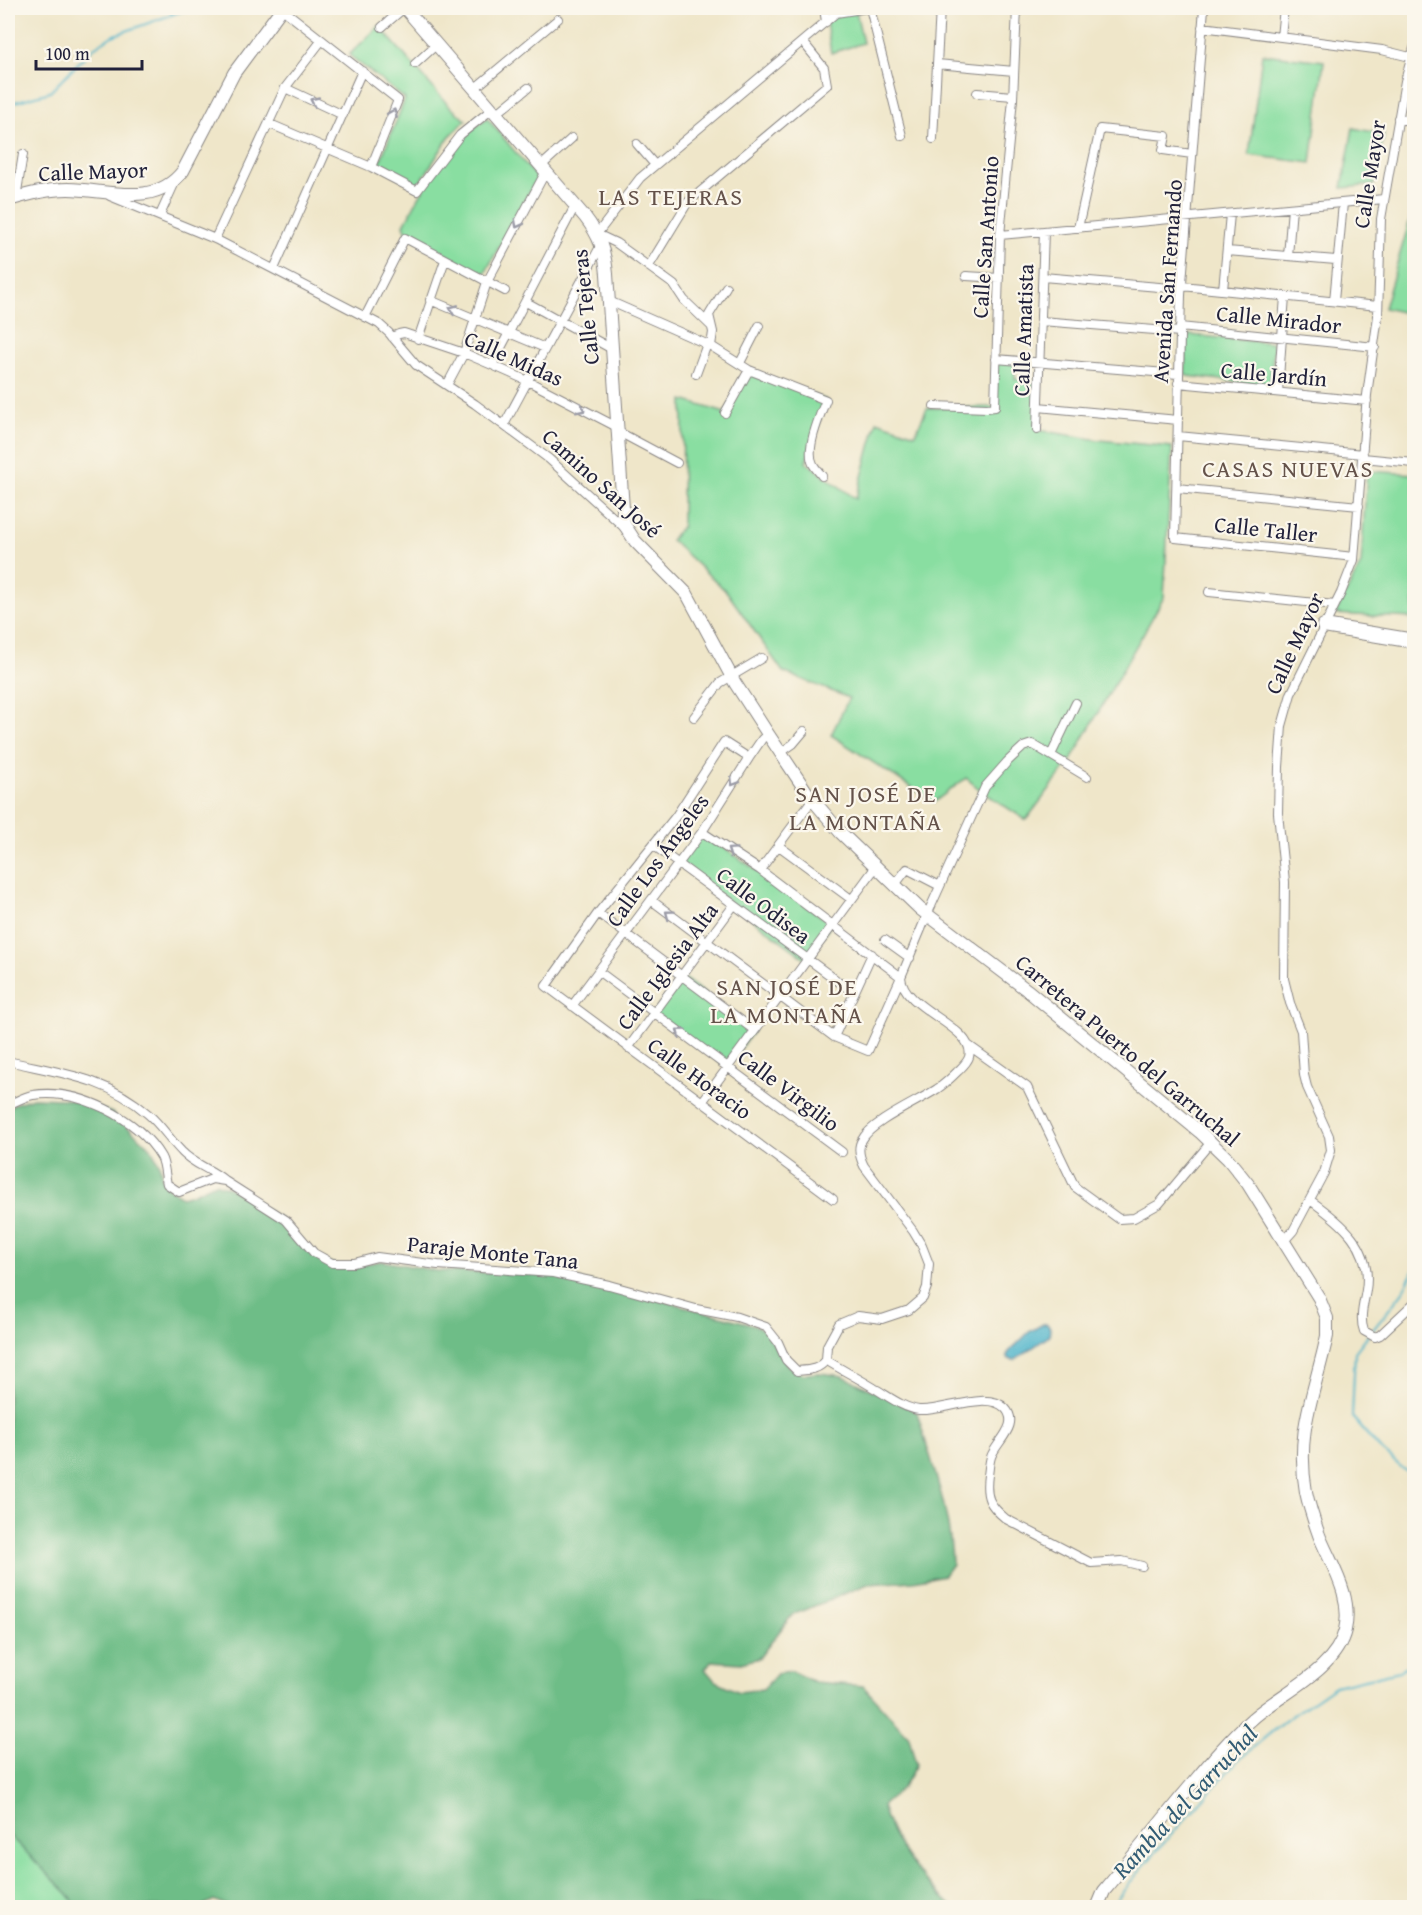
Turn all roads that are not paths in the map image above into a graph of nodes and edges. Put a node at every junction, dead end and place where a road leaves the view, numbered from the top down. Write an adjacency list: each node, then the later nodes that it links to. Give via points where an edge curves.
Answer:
1 (282, 8): 14 (street); 44 (main road, Calle Mayor, via 234,73 185,167)
2 (404, 8): 11 (street); 16 (main road, Calle Tejeras)
3 (824, 8): 10 (street)
4 (869, 8): 10 (street, via 836,13); 33 (street)
5 (940, 8): 20 (street)
6 (1017, 8): 21 (street, Calle San Antonio)
7 (1204, 8): 12 (street, Avenida San Fernando)
8 (1284, 8): 13 (street)
9 (558, 19): 25 (street)
10 (826, 22): 15 (street)
11 (382, 27)
12 (1202, 27): 13 (street); 39 (street, Avenida San Fernando)
13 (1281, 37): 18 (street, via 1382,50)
14 (322, 40): 22 (street); 23 (street)
15 (803, 42): 40 (street); 65 (street, via 824,68 827,85 688,202)
16 (437, 44): 19 (street); 25 (main road, Calle Tejeras)
17 (1414, 48): 18 (street, Calle Mayor)
18 (1413, 58): 30 (street, Calle Mayor)
19 (415, 64)
20 (937, 64): 21 (street); 35 (street)
21 (1014, 71): 27 (street, Calle San Antonio)
22 (362, 72): 29 (street); 41 (street, one-way to 22, via 398,100)
23 (285, 88): 29 (street, one-way to 23); 32 (street)
24 (528, 88): 28 (street)
25 (474, 89): 28 (main road, Calle Tejeras)
26 (977, 93): 27 (street)
27 (1013, 96): 57 (street, Calle San Antonio)
28 (493, 112): 41 (street, via 460,135 417,190); 42 (main road, Calle Tejeras)
29 (343, 115): 37 (street)
30 (1398, 118): 31 (street); 47 (street, Calle Mayor)
31 (1414, 122)
32 (270, 124): 37 (street); 59 (street)
33 (902, 136)
34 (572, 138): 42 (street)
35 (933, 139)
36 (637, 144): 40 (street)
37 (328, 149): 41 (street); 66 (street)
38 (23, 154): 46 (street)
39 (1192, 154): 54 (street, Avenida San Fernando); 55 (street, via 1163,150 1166,136 1100,129)
40 (655, 165): 58 (street, via 635,184)
41 (371, 167)
42 (543, 170): 49 (main road, Calle Tejeras); 71 (street, one-way to 71)
43 (140, 193): 44 (main road, Calle Mayor); 45 (main road, Calle Mayor); 50 (street, via 135,201)
44 (166, 193): 53 (street)
45 (104, 194): 46 (main road, Calle Mayor, via 58,189); 50 (street, Camino San José)
46 (12, 199)
47 (1384, 199): 48 (street); 81 (street, Calle Mayor)
48 (1343, 203): 51 (street); 64 (street)
49 (575, 206): 58 (main road, Calle Tejeras); 80 (street)
50 (138, 207): 53 (street, Camino San José)
51 (1292, 208): 52 (street); 61 (street)
52 (1230, 214): 54 (street); 60 (street)
53 (160, 215): 59 (street, Camino San José)
54 (1188, 218): 55 (street); 73 (street, Avenida San Fernando)
55 (1078, 228): 56 (street)
56 (1044, 231): 57 (street); 69 (street, Calle Amatista)
57 (1000, 235): 70 (street, Calle San Antonio)
58 (600, 238): 63 (street); 65 (street, via 616,243); 67 (main road, Calle Tejeras)
59 (215, 239): 66 (street, Camino San José)
60 (1227, 251): 61 (street); 74 (street)
61 (1288, 256): 64 (street)
62 (445, 260): 71 (street); 77 (street); 82 (street, via 405,238)
63 (592, 260): 67 (street); 84 (street)
64 (1336, 260): 79 (street)
65 (650, 266): 86 (street, via 674,285)
66 (274, 269): 82 (street, Camino San José)
67 (607, 274): 78 (main road, Calle Tejeras)
68 (966, 276): 70 (street)
69 (1043, 277): 73 (street); 85 (street, Calle Amatista)
70 (999, 278): 98 (street, Calle San Antonio)
71 (487, 282): 75 (street); 83 (street)
72 (726, 287): 86 (street, via 709,315)
73 (1182, 287): 74 (street); 88 (street, Avenida San Fernando)
74 (1223, 290): 76 (street)
75 (505, 291)
76 (1285, 296): 79 (street); 91 (street)
77 (430, 300): 83 (street, one-way to 77); 92 (street)
78 (609, 301): 93 (street); 96 (main road, Calle Tejeras)
79 (1334, 301): 81 (street)
80 (526, 302): 84 (street); 89 (street)
81 (1378, 306): 94 (street, Calle Mayor)
82 (365, 317): 90 (street, Camino San José)
83 (475, 318): 89 (street); 97 (street)
84 (559, 320): 95 (street); 96 (street)
85 (1041, 321): 88 (street, Calle Mirador); 99 (street, Calle Amatista)
86 (711, 326): 93 (street)
87 (759, 326): 100 (street)
88 (1180, 330): 91 (street, Calle Mirador); 104 (street, Avenida San Fernando)
89 (509, 332): 95 (street); 101 (street)
90 (392, 337): 92 (street, Calle Midas, via 404,333); 106 (street, Camino San José, via 416,364)
91 (1282, 337): 94 (street, Calle Mirador); 107 (street)
92 (418, 339): 97 (street, Calle Midas)
93 (709, 345): 100 (street); 103 (street)
94 (1375, 347): 108 (street, Calle Mayor)
95 (545, 348): 105 (street)
96 (612, 349): 114 (main road, Calle Tejeras)
97 (464, 353): 101 (street, Calle Midas); 106 (street)
98 (996, 359): 99 (street, Calle Jardín); 109 (street, Calle San Antonio, via 995,407)
99 (1040, 362): 104 (street, Calle Jardín); 110 (street, Calle Amatista)
100 (740, 363): 102 (street)
101 (492, 365): 105 (street, Calle Midas)
102 (749, 370): 111 (street); 120 (street, via 826,400 810,454)
103 (696, 374)
104 (1178, 379): 107 (street, Calle Jardín); 112 (street, Avenida San Fernando)
105 (528, 381): 113 (street); 114 (street, Calle Midas, one-way to 114)
106 (447, 385): 113 (street, Camino San José)
107 (1278, 392): 108 (street, Calle Jardín)
108 (1367, 401): 117 (street, Calle Mayor)
109 (934, 406)
110 (1038, 407): 112 (street); 115 (street, Calle Amatista)
111 (725, 413)
112 (1178, 420): 116 (street, Avenida San Fernando)
113 (504, 425): 123 (street, Camino San José)
114 (617, 429): 118 (street, Calle Midas); 123 (main road, Calle Tejeras)
115 (1037, 430)
116 (1178, 436): 117 (street); 121 (street, Avenida San Fernando)
117 (1363, 456): 119 (street); 122 (street, Calle Mayor)
118 (677, 463)
119 (1414, 463)
120 (822, 476)
121 (1177, 488): 122 (street); 124 (street, Avenida San Fernando)
122 (1359, 506): 125 (street, Calle Mayor)
123 (626, 529): 131 (main road, Camino San José, via 684,590)
124 (1175, 538): 125 (street, Calle Taller)
125 (1354, 557): 127 (street, Calle Mayor)
126 (1209, 592): 127 (street)
127 (1329, 616): 128 (main road, via 1341,623); 129 (main road); 180 (street, Calle Mayor, via 1285,711 1279,767 1278,813 1285,882 1284,979 1301,1031 1307,1087 1331,1143 1327,1167)
128 (1414, 635)
129 (1414, 641)
130 (762, 658): 131 (street)
131 (731, 675): 133 (street, via 717,685); 135 (main road, Camino San José)
132 (1076, 703): 137 (street)
133 (694, 717)
134 (804, 731): 136 (street)
135 (768, 735): 136 (main road, Camino San José); 138 (street, Calle Los Ángeles)
136 (780, 753): 140 (main road, Camino San José)
137 (1051, 755): 139 (street); 148 (street, via 1032,744 1023,747 985,787)
138 (749, 758): 141 (street, Calle Los Ángeles, one-way to 141); 142 (street, via 724,742 676,816)
139 (1087, 777)
140 (812, 800): 143 (street); 145 (main road, Camino San José)
141 (702, 832): 144 (street, Calle Los Ángeles); 146 (street, one-way to 141)
142 (652, 845): 144 (street, Calle Odisea); 152 (street)
143 (778, 846): 146 (street); 149 (street)
144 (678, 864): 150 (street, Calle Los Ángeles); 151 (street, Calle Odisea)
145 (875, 868): 147 (main road, Camino San José); 149 (street)
146 (760, 870): 154 (street)
147 (894, 886): 148 (street, via 907,869); 153 (main road, Camino San José)
148 (940, 886): 153 (street)
149 (851, 899): 154 (street)
150 (651, 900): 155 (street, Calle Los Ángeles); 157 (street, one-way to 150)
151 (734, 905): 157 (street, Calle Iglesia Alta); 160 (street, Calle Odisea)
152 (598, 913): 155 (street); 166 (street, Calle Horacio, via 546,987)
153 (927, 915): 159 (street); 176 (main road, Carretera Puerto del Garruchal, via 1027,990)
154 (832, 924): 158 (street); 160 (street)
155 (626, 934): 161 (street, Calle Los Ángeles); 162 (street)
156 (885, 940): 159 (street)
157 (707, 942): 162 (street, Calle Iglesia Alta); 165 (street)
158 (872, 954): 163 (street); 164 (street)
159 (910, 958): 163 (street)
160 (807, 959): 164 (street, Calle Odisea); 165 (street)
161 (598, 971): 166 (street, Calle Los Ángeles); 167 (street, Calle Virgilio)
162 (681, 976): 167 (street, Calle Iglesia Alta); 168 (street)
163 (902, 977): 169 (street, via 868,1051); 170 (street, via 908,993)
164 (854, 993): 169 (street)
165 (779, 996): 168 (street); 169 (street)
166 (572, 1006): 171 (street, Calle Horacio)
167 (654, 1012): 171 (street, Calle Iglesia Alta); 173 (street, Calle Virgilio, one-way to 167)
168 (754, 1030): 173 (street)
169 (834, 1037)
170 (968, 1045): 176 (street, via 1027,1087 1075,1187 1119,1219 1134,1218 1159,1204); 183 (street, via 967,1061 950,1079 876,1125 860,1144 864,1166 922,1246 929,1264 923,1298 909,1310 882,1318 858,1316 839,1324 827,1346)
171 (628, 1048): 174 (street, Calle Horacio)
172 (8, 1060): 178 (street, Paraje Monte Tana, via 82,1077 118,1091 148,1114 183,1153)
173 (727, 1067): 174 (street); 177 (street, Calle Virgilio)
174 (702, 1102): 179 (street, Calle Horacio)
175 (8, 1105): 178 (street, via 32,1095 64,1095 88,1101 123,1118 145,1138 162,1158 167,1184 179,1192 212,1179)
176 (1211, 1142): 181 (main road, Carretera Puerto del Garruchal, via 1242,1176)
177 (842, 1152)
178 (225, 1181): 183 (street, Paraje Monte Tana, via 286,1220 314,1253 332,1263 376,1257 553,1273 766,1327 797,1371 822,1366)
179 (833, 1199)
180 (1310, 1200): 181 (street, Calle Mayor); 182 (street, via 1336,1219 1361,1249 1367,1265 1361,1324 1364,1331 1374,1337)
181 (1284, 1241): 185 (main road, Carretera Puerto del Garruchal, via 1327,1318 1327,1336 1304,1428 1302,1463 1310,1508 1342,1585 1346,1603 1342,1640 1327,1662 1257,1714 1226,1744 1104,1891)
182 (1414, 1303)
183 (826, 1360): 184 (street, via 906,1406 921,1410 974,1402 997,1403 1007,1410 1010,1421 991,1456 986,1491 993,1509 1091,1563 1122,1561)
184 (1142, 1566)
185 (1097, 1907)

